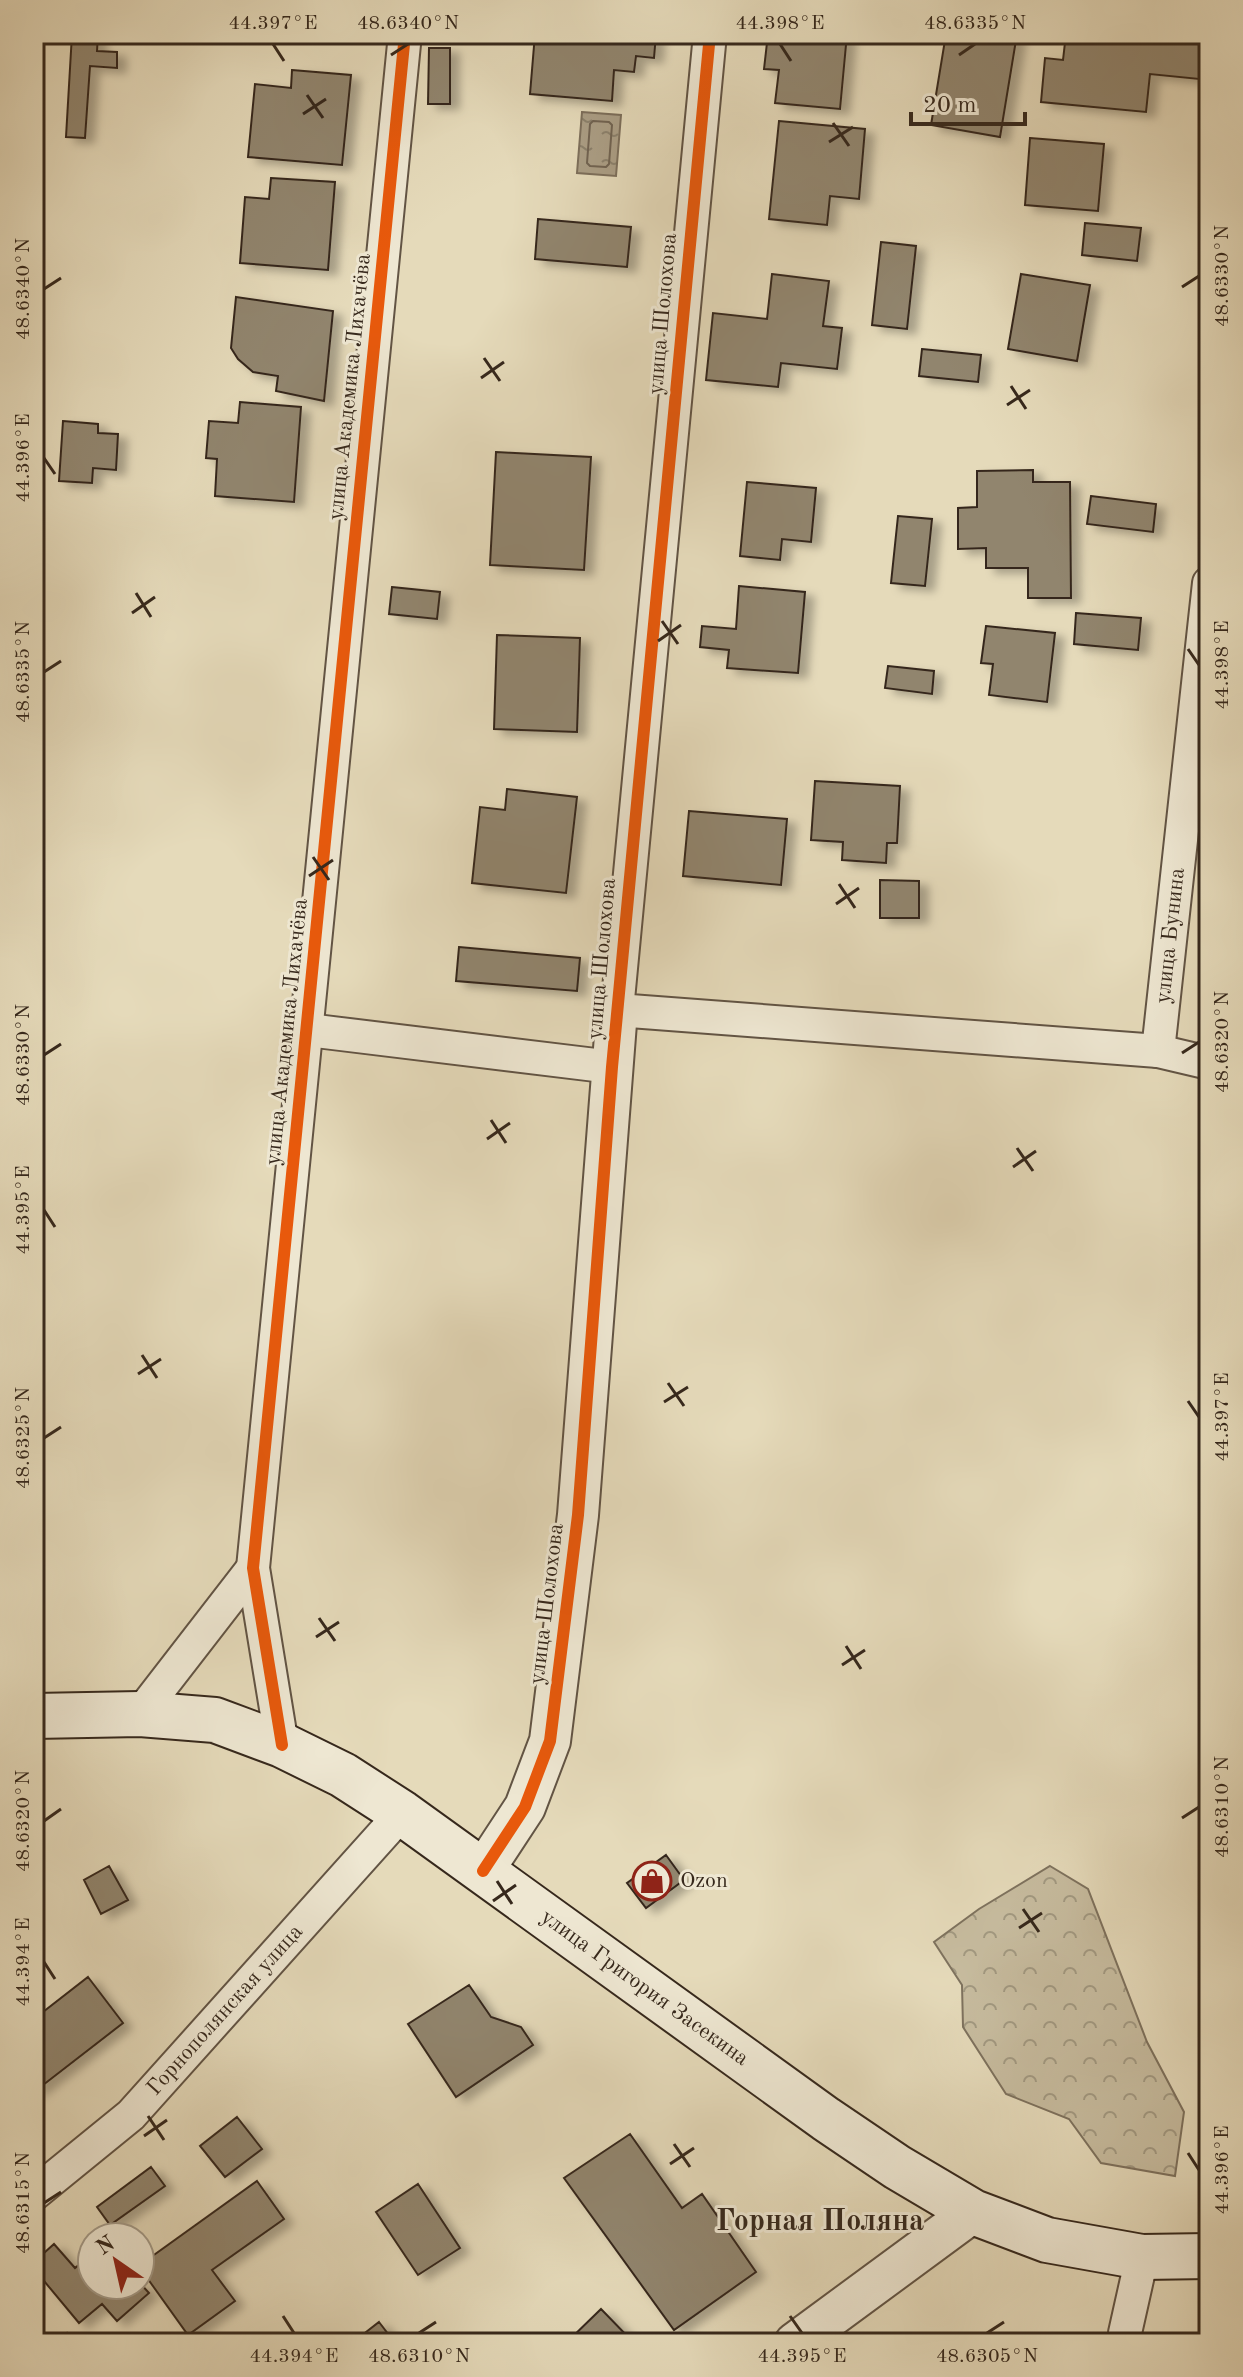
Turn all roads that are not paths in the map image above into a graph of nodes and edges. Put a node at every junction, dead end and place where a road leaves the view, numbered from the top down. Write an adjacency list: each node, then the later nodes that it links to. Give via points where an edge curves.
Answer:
1 (405, 34): 5 (street, улица Академика Лихачёва)
2 (710, 34): 4 (street, улица Шолохова)
3 (1209, 583): 6 (street, улица Бунина)
4 (617, 1010): 6 (street); 8 (street, улица Шолохова)
5 (308, 1030): 8 (street); 9 (street, улица Академика Лихачёва)
6 (1158, 1051): 7 (street)
7 (1209, 1063)
8 (612, 1067): 14 (street, улица Шолохова, via 578,1515 550,1741 525,1807)
9 (253, 1568): 10 (street); 12 (street, улица Академика Лихачёва)
10 (140, 1714): 11 (main road, улица Григория Засекина); 12 (main road, улица Григория Засекина, via 215,1720)
11 (34, 1716)
12 (282, 1745): 13 (main road, улица Григория Засекина)
13 (402, 1813): 14 (main road, улица Григория Засекина); 15 (street, Горнополянская улица, via 131,2115)
14 (483, 1871): 16 (main road, улица Григория Засекина, via 826,2119)
15 (34, 2194)
16 (973, 2212): 18 (main road, улица Григория Засекина, via 1047,2240); 19 (street)
17 (1209, 2256): 18 (main road, улица Григория Засекина)
18 (1142, 2257): 20 (street)
19 (795, 2343)
20 (1126, 2343)

